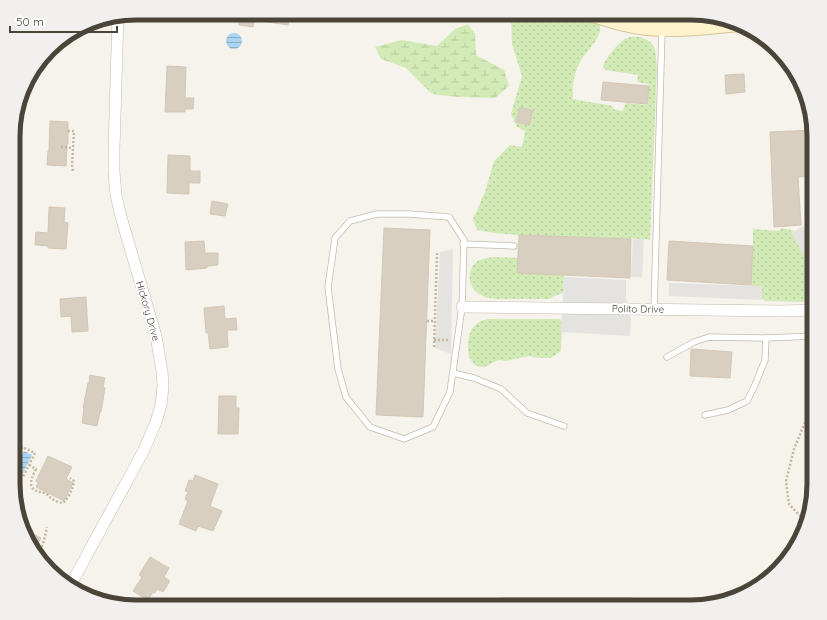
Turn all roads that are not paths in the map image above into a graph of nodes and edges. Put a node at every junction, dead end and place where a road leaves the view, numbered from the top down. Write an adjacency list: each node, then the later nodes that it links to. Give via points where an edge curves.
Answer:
1 (615, 20): 3 (street, via 647,27)
2 (118, 21): 16 (street, Hickory Drive, via 114,149 116,196 156,336 163,387 156,422 144,450)
3 (670, 23): 4 (street, via 688,28); 8 (lane)
4 (723, 25)
5 (463, 244): 6 (lane); 7 (lane); 13 (lane, via 464,240 449,218 377,214 350,221 335,238 328,287 338,369 346,397 370,427 404,439 433,427 450,392)
6 (514, 246)
7 (462, 307): 8 (street, Polito Drive); 13 (lane)
8 (654, 310): 9 (street, Polito Drive)
9 (807, 310)
10 (807, 336): 11 (lane)
11 (766, 338): 12 (lane, via 709,337 694,342); 14 (lane, via 765,360 747,401 728,410)
12 (667, 358)
13 (453, 373): 15 (lane, via 501,389 527,413)
14 (705, 415)
15 (564, 426)
16 (73, 581)

